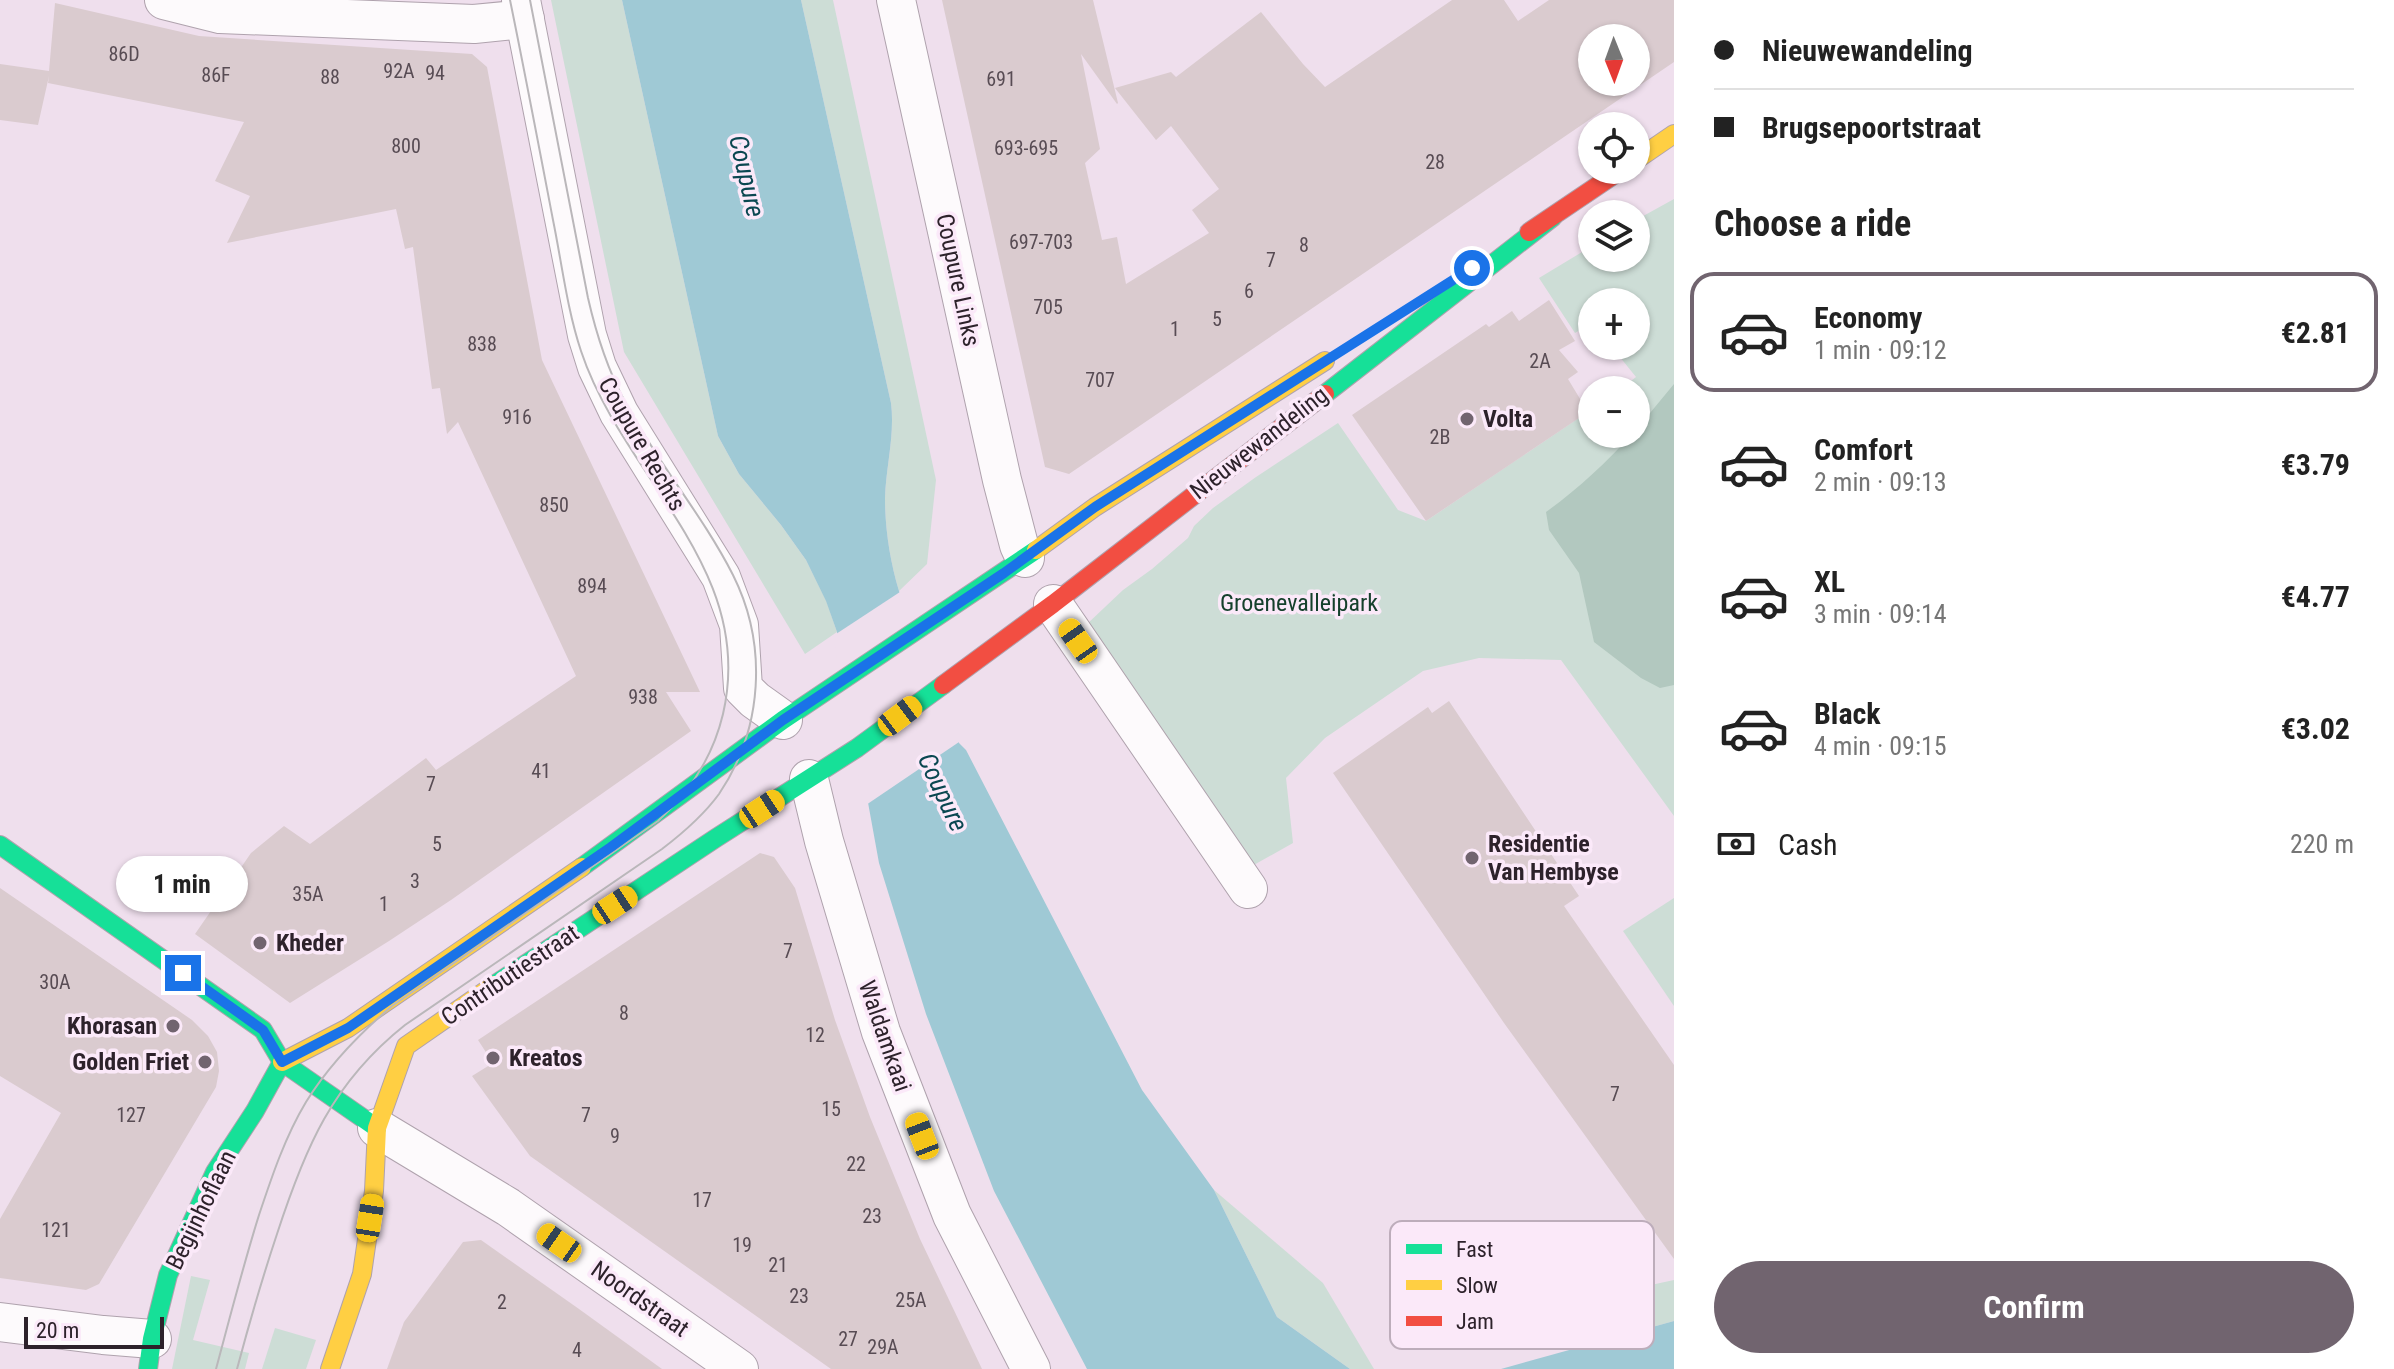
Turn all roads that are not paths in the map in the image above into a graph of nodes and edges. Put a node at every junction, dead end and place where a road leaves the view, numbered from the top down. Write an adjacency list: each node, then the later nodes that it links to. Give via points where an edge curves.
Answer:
1 (164, 0): 3 (street, via 220,14 474,24)
2 (896, 0): 10 (street, Coupure Links, via 1002,480)
3 (523, 9): 14 (street, Coupure Rechts, via 597,367 619,413 721,577 739,625 743,688)
4 (1674, 134): 5 (main road)
5 (1650, 150)
6 (1601, 184): 7 (main road, Nieuwewandeling)
7 (1553, 217): 8 (main road, Nieuwewandeling); 11 (main road, Nieuwewandeling)
8 (1391, 319)
9 (1337, 353): 10 (main road, Nieuwewandeling, via 1095,507)
10 (1025, 558): 12 (main road, Nieuwewandeling)
11 (1053, 604): 13 (main road, Nieuwewandeling); 17 (street)
12 (947, 612): 14 (main road, Contributiestraat)
13 (965, 668): 15 (main road, Contributiestraat)
14 (783, 720): 18 (main road, Contributiestraat, via 611,847 348,1028)
15 (809, 779): 19 (main road, Contributiestraat, via 406,1046); 24 (street, Waldamkaai, via 881,1032 952,1215)
16 (0, 845): 18 (main road, via 263,1030)
17 (1248, 889)
18 (282, 1062): 19 (main road); 21 (main road, Begijnhoflaan, via 215,1172 168,1275)
19 (377, 1128): 22 (main road, via 362,1274); 23 (street, Noordstraat, via 508,1207)
20 (0, 1322): 21 (street, via 103,1335)
21 (150, 1354)
22 (330, 1369)
23 (739, 1369)
24 (1031, 1369)

